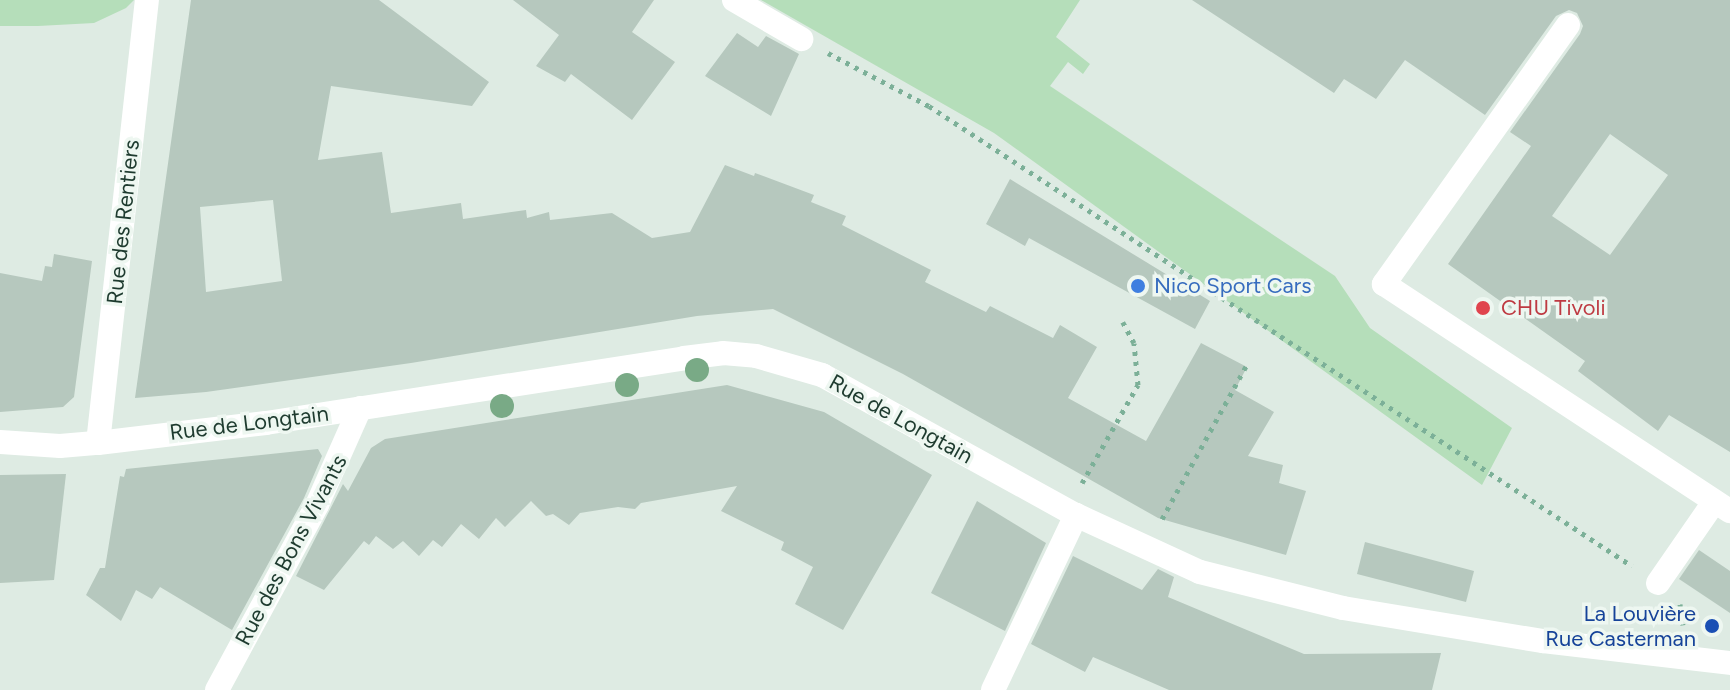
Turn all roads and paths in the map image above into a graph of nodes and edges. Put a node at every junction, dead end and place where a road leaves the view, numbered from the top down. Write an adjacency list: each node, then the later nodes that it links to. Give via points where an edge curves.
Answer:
1 (147, 0): 9 (street, Rue des Rentiers)
2 (734, 0): 4 (street)
3 (1568, 25): 10 (street, via 1384,284)
4 (801, 39): 13 (path, via 929,106)
5 (1123, 322): 11 (path, via 1134,343 1138,385)
6 (1246, 366): 12 (path)
7 (360, 408): 9 (street, Rue de Longtain); 11 (street, Rue de Longtain, via 684,358 756,356 822,375); 16 (street, Rue des Bons Vivants, via 317,505)
8 (0, 442): 9 (street, Rue de Longtain)
9 (98, 443)
10 (1722, 506): 13 (street)
11 (1071, 512): 12 (street, Rue de Longtain); 17 (street)
12 (1145, 548): 14 (street, Rue de Longtain, via 1248,587 1343,608)
13 (1658, 583): 14 (path, via 1682,606)
14 (1682, 658): 15 (street, Rue de Longtain)
15 (1730, 663)
16 (217, 690)
17 (993, 690)

